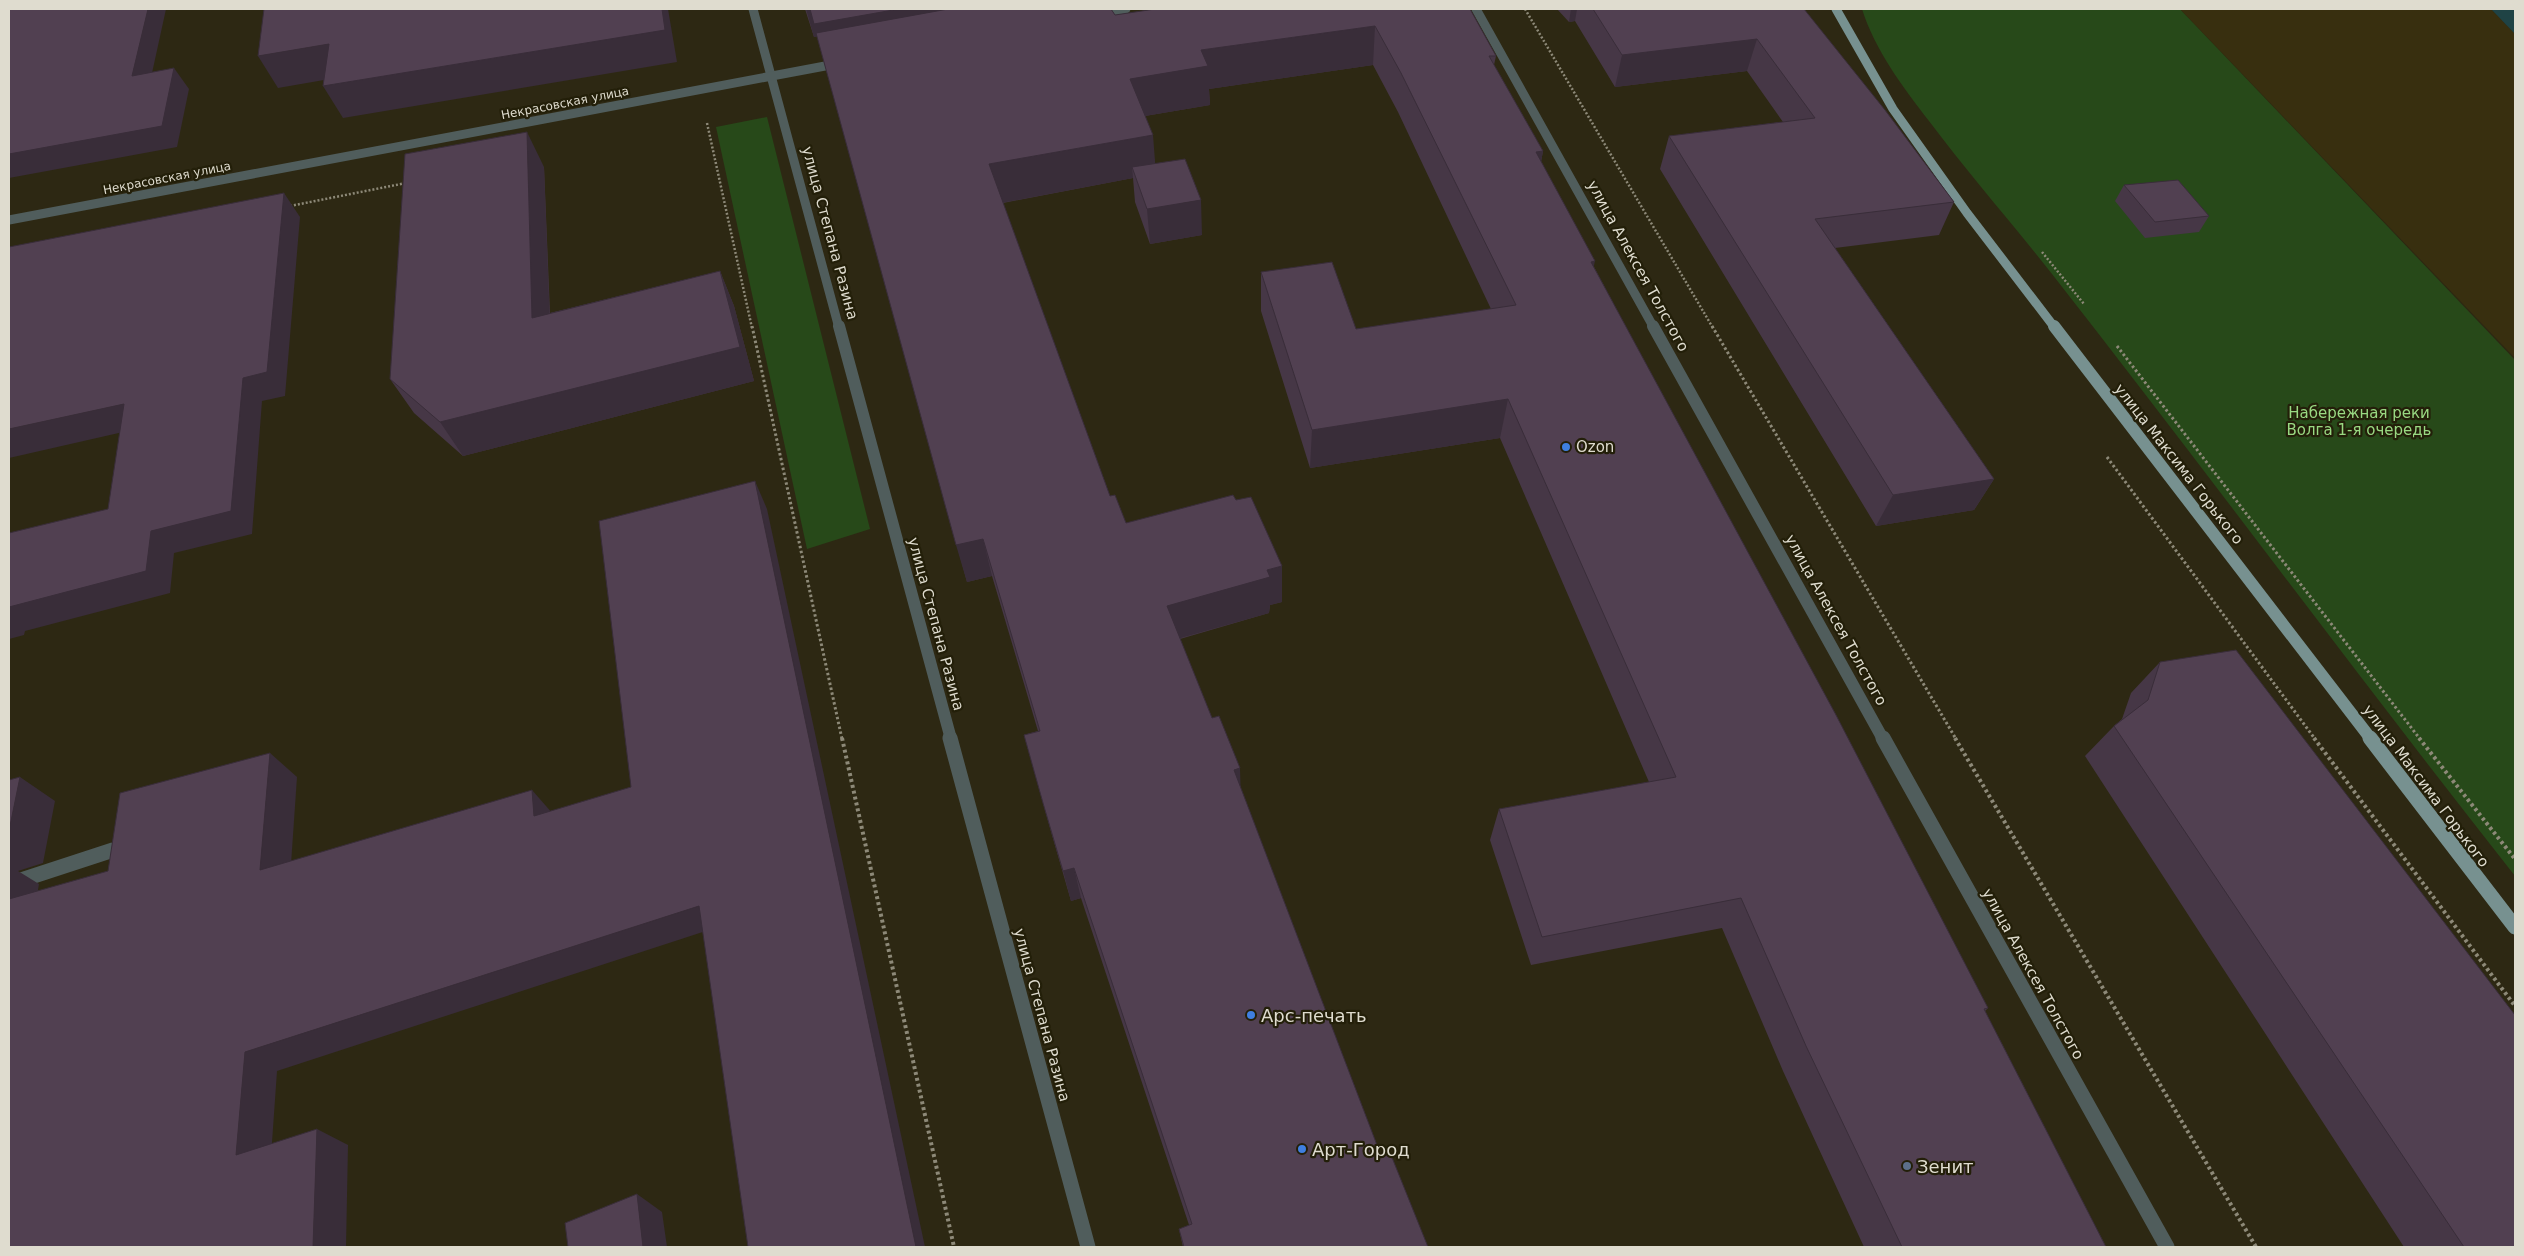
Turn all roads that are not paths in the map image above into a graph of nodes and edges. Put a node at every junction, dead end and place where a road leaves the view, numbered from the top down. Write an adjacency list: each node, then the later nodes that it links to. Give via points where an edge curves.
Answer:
1 (752, 9): 7 (street, улица Степана Разина)
2 (1126, 9): 5 (street)
3 (1476, 9): 13 (street, улица Алексея Толстого)
4 (1836, 9): 11 (main road, улица Максима Горького, via 1893,109 1967,213)
5 (1088, 16)
6 (848, 62): 7 (street, Некрасовская улица)
7 (771, 76): 8 (street, Некрасовская улица); 12 (street, улица Степана Разина)
8 (9, 220)
9 (113, 850): 10 (street)
10 (9, 884)
11 (2515, 927)
12 (1088, 1247)
13 (2167, 1247)

